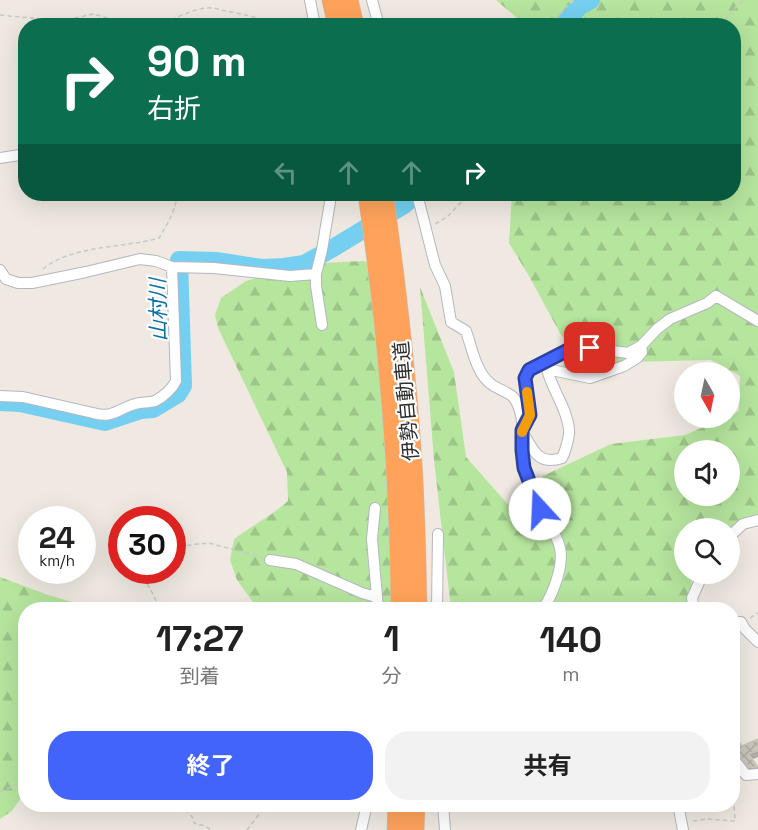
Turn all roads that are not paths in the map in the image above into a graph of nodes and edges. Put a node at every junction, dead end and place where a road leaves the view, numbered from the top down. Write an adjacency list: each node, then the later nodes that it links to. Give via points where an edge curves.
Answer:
1 (310, 0): 5 (street)
2 (332, 0): 6 (highway)
3 (348, 0): 7 (highway)
4 (372, 0): 8 (street)
5 (314, 18)
6 (336, 18)
7 (352, 18)
8 (377, 18)
9 (18, 155): 10 (street)
10 (0, 158)
11 (330, 201): 17 (street)
12 (369, 201): 32 (highway, 伊勢自動車道, via 389,373)
13 (384, 201): 33 (highway, 伊勢自動車道, via 406,383)
14 (419, 201): 23 (street, via 435,265 445,286 451,322 466,331 480,371 489,383 513,397 523,417)
15 (172, 267): 16 (street, via 140,259 32,283 6,279); 17 (street, via 290,276); 22 (street, via 176,381 172,389 155,401 102,416 23,397)
16 (0, 270)
17 (316, 274): 19 (street)
18 (758, 321): 20 (street, via 716,296 670,319)
19 (322, 325)
20 (641, 346): 21 (street, via 628,354 590,348 568,350); 21 (street, via 638,358 590,378)
21 (546, 366): 23 (street, via 529,370 525,378 530,415); 23 (street, via 570,431 562,458 543,460)
22 (0, 396)
23 (522, 430): 35 (street, via 524,468 561,549 559,572)
24 (375, 508): 30 (street, via 372,539)
25 (758, 520): 26 (street)
26 (740, 527)
27 (438, 534): 34 (street)
28 (270, 560): 30 (street, via 296,564)
29 (698, 584): 36 (street)
30 (376, 597): 31 (street)
31 (377, 602)
32 (401, 602)
33 (417, 602)
34 (436, 602)
35 (547, 602)
36 (693, 602)
37 (740, 622): 38 (street)
38 (758, 642)
39 (740, 767): 40 (street, via 746,775)
40 (758, 774)
41 (365, 812): 47 (street)
42 (398, 812): 48 (highway)
43 (415, 812): 49 (highway)
44 (444, 812): 50 (street)
45 (680, 812): 46 (street)
46 (683, 827)
47 (361, 830)
48 (398, 830)
49 (414, 830)
50 (445, 830)

